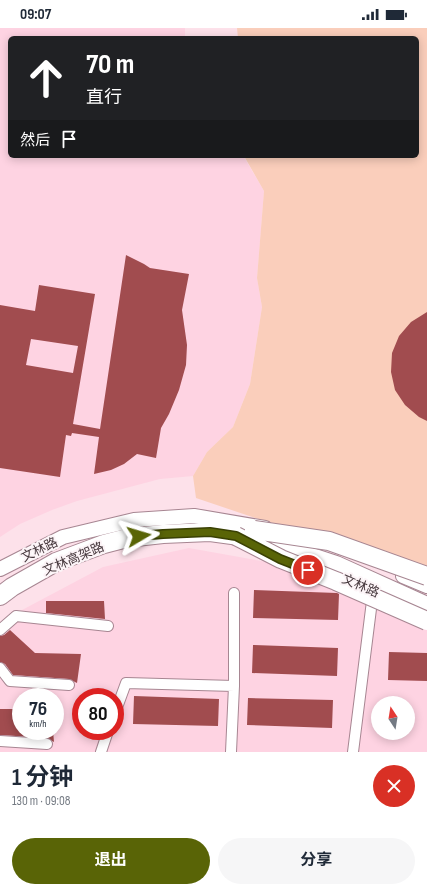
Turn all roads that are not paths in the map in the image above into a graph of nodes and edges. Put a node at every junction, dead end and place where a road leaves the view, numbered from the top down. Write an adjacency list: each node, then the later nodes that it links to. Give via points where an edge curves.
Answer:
1 (254, 530): 4 (highway, bridge, via 329,541); 5 (highway, 文林高架路, via 191,522 106,533 55,551); 9 (highway, 文林高架路, bridge, via 298,539)
2 (236, 536): 10 (highway, 文林高架路, via 210,532 163,534 127,538 104,544 56,562 12,587); 11 (highway, 文林高架路, via 254,538 336,565); 13 (highway, bridge, via 280,559)
3 (0, 569): 6 (main road, 文林路, via 63,537 134,520 194,516 314,538)
4 (427, 576)
5 (0, 583)
6 (427, 586)
7 (373, 591): 10 (main road, 文林路, via 327,571 210,535 146,538 74,558); 12 (main road, 文林路); 25 (street)
8 (234, 593): 18 (street)
9 (427, 594)
10 (0, 598)
11 (427, 606)
12 (427, 612)
13 (427, 621)
14 (108, 626): 15 (street, via 16,616)
15 (0, 630)
16 (0, 668): 17 (street, via 10,681)
17 (69, 685)
18 (234, 686): 19 (street, via 126,683); 24 (street)
19 (124, 688)
20 (105, 740): 23 (street)
21 (0, 741): 22 (street)
22 (47, 744)
23 (101, 752)
24 (231, 752)
25 (353, 752)

